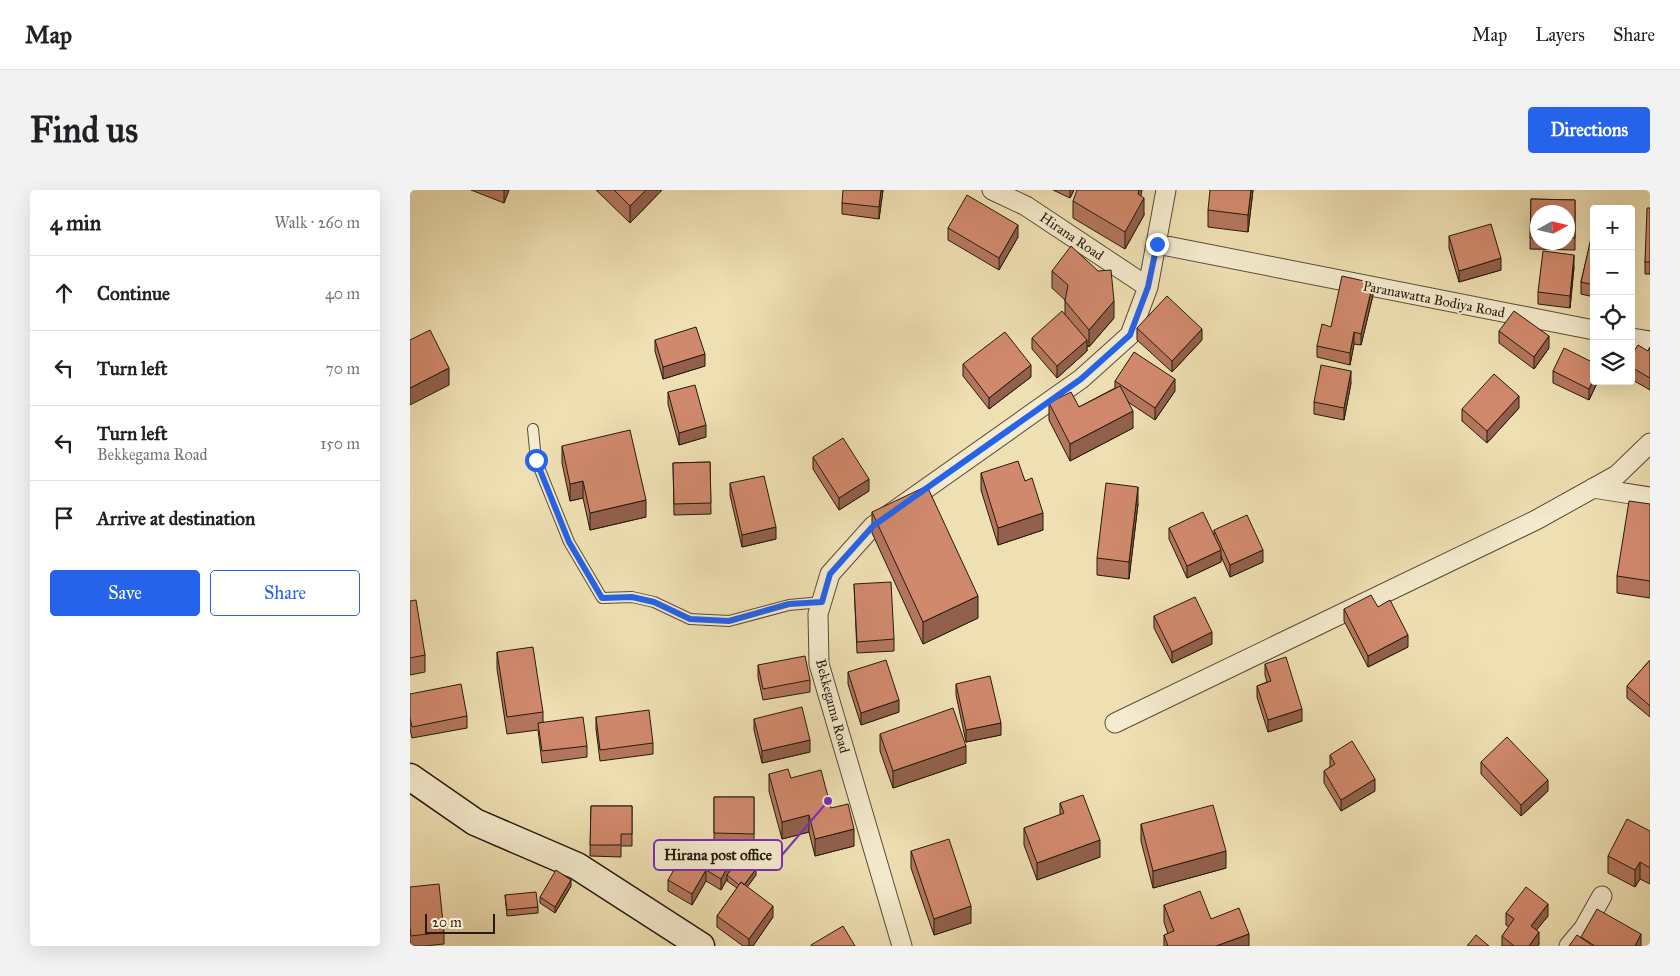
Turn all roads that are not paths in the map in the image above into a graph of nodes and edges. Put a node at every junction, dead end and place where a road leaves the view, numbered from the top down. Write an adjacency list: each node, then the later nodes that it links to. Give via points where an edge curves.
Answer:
1 (992, 190): 4 (street, Hirana Road, via 1026,206)
2 (1166, 190): 3 (street, Bekkegama Road)
3 (1157, 244): 4 (street, Bekkegama Road); 5 (street, Paranawatta Bodiya Road)
4 (1148, 287): 12 (street, Bekkegama Road, via 1130,335 1081,379 873,526 830,574)
5 (1590, 329)
6 (1635, 339): 7 (street)
7 (1650, 341)
8 (533, 429): 12 (lane, via 536,460 565,533 602,598 632,597 654,602 690,619 729,621 789,604)
9 (1650, 443): 10 (street, via 1617,475)
10 (1593, 488): 11 (street); 13 (street, via 1536,520)
11 (1650, 497)
12 (822, 602): 17 (street, Bekkegama Road, via 818,614 819,664)
13 (1115, 723)
14 (410, 778): 16 (street, via 475,822 577,866)
15 (1602, 896): 18 (street, via 1584,928)
16 (701, 946)
17 (902, 946)
18 (1569, 946)

